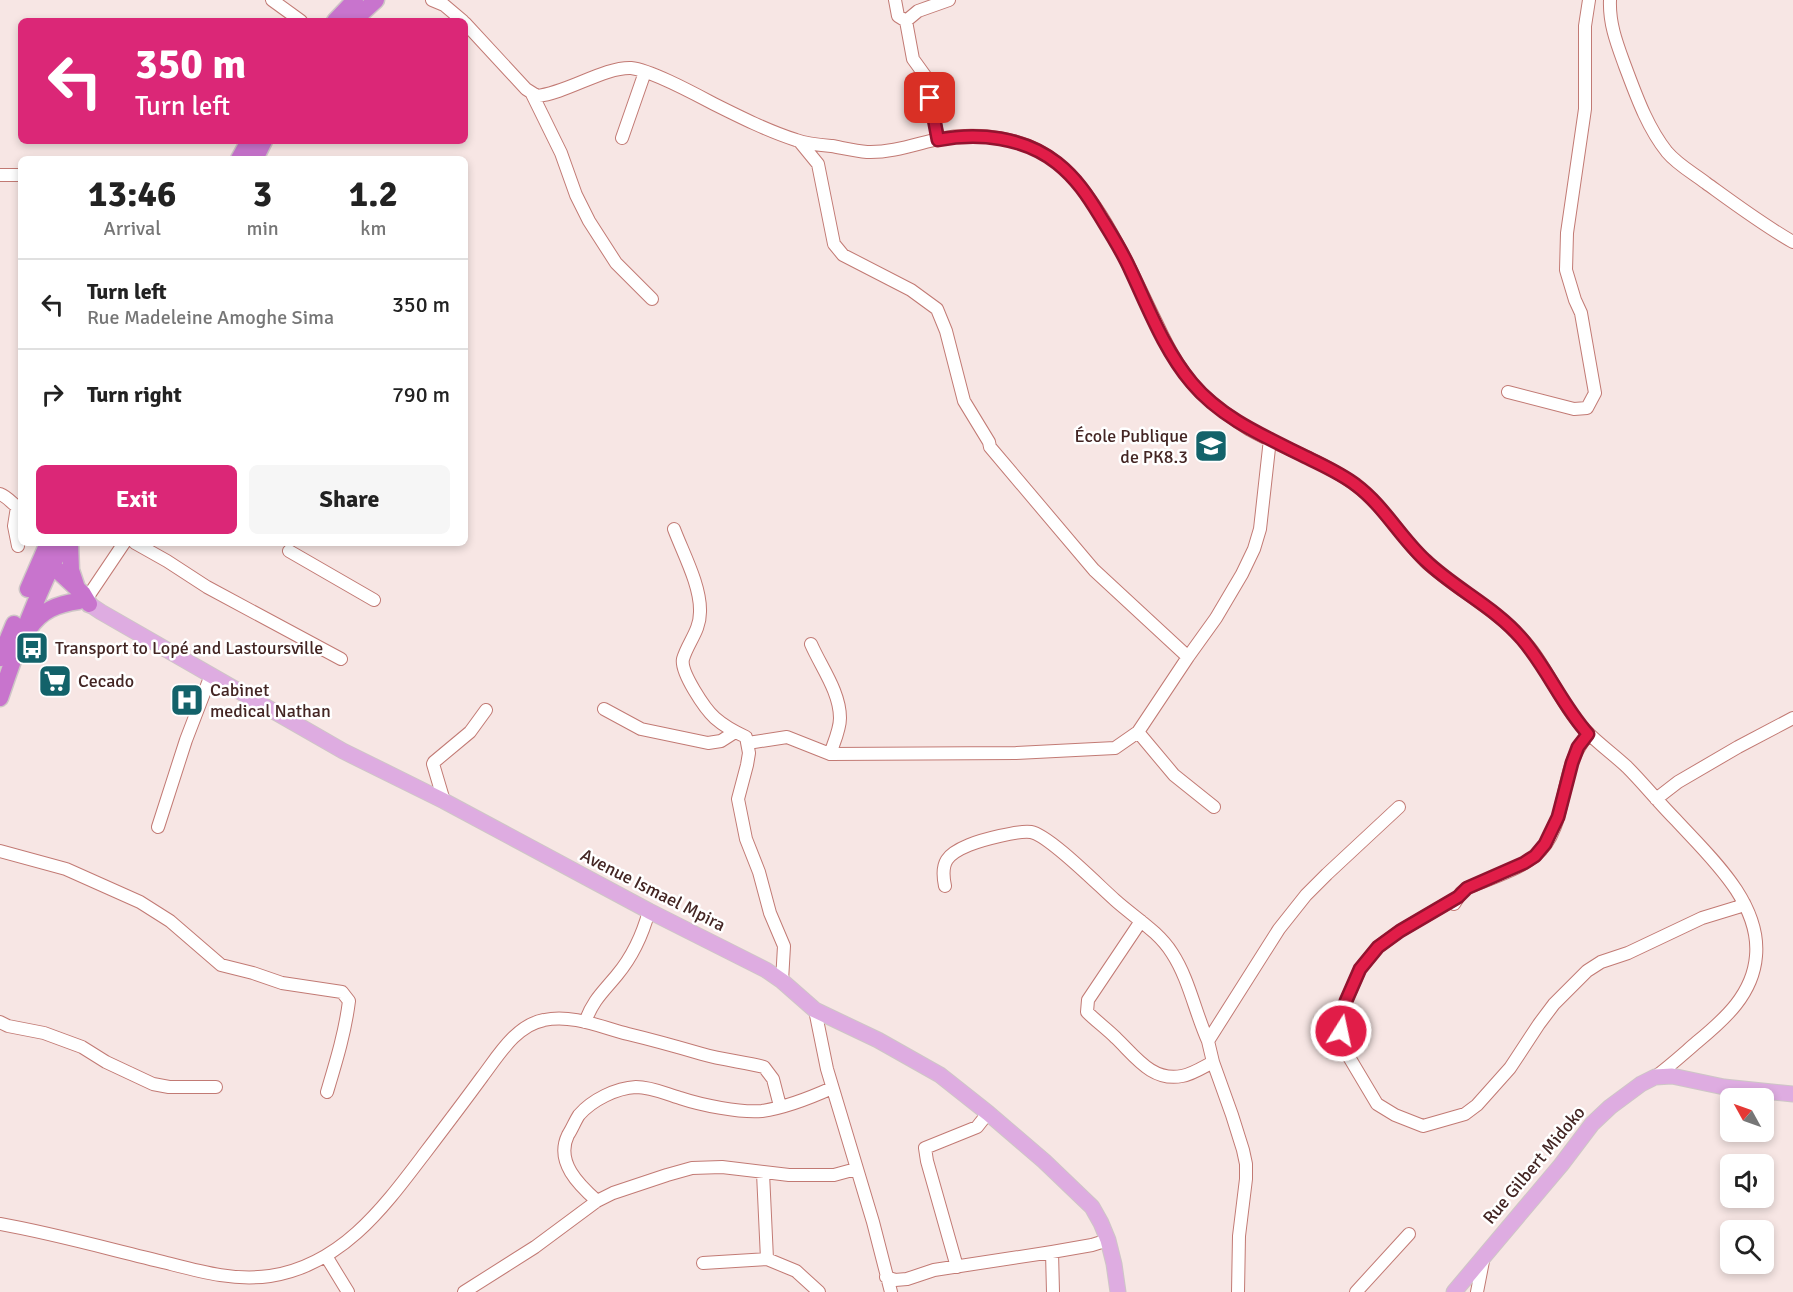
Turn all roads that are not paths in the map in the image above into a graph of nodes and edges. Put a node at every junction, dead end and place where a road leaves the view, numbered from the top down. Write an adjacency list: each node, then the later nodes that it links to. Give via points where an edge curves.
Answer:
1 (272, 0): 9 (street)
2 (387, 0): 8 (highway)
3 (432, 0): 12 (street)
4 (895, 0): 13 (street, via 898,16)
5 (949, 0): 13 (street, via 918,11)
6 (1589, 0): 24 (street, via 1584,26 1585,109 1567,233 1566,270 1581,313 1595,393 1587,408 1574,410)
7 (1610, 0): 22 (street, via 1614,34 1637,99 1657,139 1679,163 1738,208)
8 (361, 2): 10 (highway); 11 (highway)
9 (297, 18)
10 (339, 18)
11 (354, 18)
12 (459, 18)
13 (906, 21): 18 (street, via 913,59 926,77)
14 (468, 26): 16 (street)
15 (645, 72): 16 (street, via 620,69 561,91 543,96); 17 (street); 19 (street)
16 (532, 94): 23 (street, via 589,221 616,262)
17 (622, 138)
18 (938, 140): 19 (street, via 870,152); 25 (street, via 971,135 1015,142 1046,155 1070,174 1123,254 1167,345 1192,383 1227,415)
19 (800, 142): 41 (street, via 818,164 838,251 911,290 937,309 964,401 990,447 1094,570)
20 (18, 174): 21 (street)
21 (0, 175)
22 (1793, 242)
23 (652, 299)
24 (1508, 392)
25 (1270, 439): 41 (street, via 1260,529 1254,549 1216,618); 50 (street, via 1354,483 1382,509 1424,560 1507,624 1531,650)
26 (0, 494): 27 (street)
27 (18, 507)
28 (18, 512): 30 (street, via 14,526)
29 (674, 529): 48 (street, via 693,578 700,611 695,636 682,663 684,672 713,717)
30 (18, 546)
31 (60, 546): 36 (highway)
32 (70, 546): 37 (highway, via 71,570)
33 (122, 546): 37 (street)
34 (140, 546): 42 (street, via 207,587)
35 (289, 551): 38 (street)
36 (45, 561): 37 (highway); 40 (highway, via 27,618)
37 (83, 598): 40 (highway, via 43,612); 43 (main road, Avenue Ismael Mpira)
38 (374, 600)
39 (811, 644): 52 (street, via 839,705 840,720)
40 (7, 657): 44 (highway)
41 (1188, 657): 49 (street)
42 (341, 658)
43 (211, 675): 54 (main road, Avenue Ismael Mpira, via 343,751); 57 (street)
44 (0, 698)
45 (603, 709): 48 (street, via 641,729 708,743 721,741)
46 (486, 710): 54 (street, via 470,732 434,762)
47 (1793, 718): 53 (street, via 1678,782)
48 (735, 732): 51 (street, via 746,737)
49 (1138, 732): 52 (street, via 1115,747 1090,750); 55 (street, via 1174,775)
50 (1588, 734): 53 (street); 60 (street, via 1572,763 1558,817 1535,856 1467,888 1455,903 1400,931 1378,947 1360,969 1346,1001 1341,1031 1349,1057 1377,1104 1395,1116 1423,1126 1465,1114 1510,1068 1554,1004 1587,971)
51 (748, 743): 52 (street, via 787,737); 63 (street, via 738,798 746,839 784,946)
52 (830, 754)
53 (1656, 799): 60 (street, via 1721,869)
54 (444, 801): 61 (main road, Avenue Ismael Mpira)
55 (1214, 807)
56 (1399, 807): 67 (street, via 1306,895)
57 (158, 827)
58 (0, 851): 72 (street, via 66,869 140,902 170,921 221,965 282,982 342,992 349,1001 345,1029)
59 (945, 886): 62 (street, via 945,862 956,851 1012,833 1034,832)
60 (1744, 903): 69 (street, via 1757,951 1741,999 1714,1028)
61 (649, 911): 63 (main road, Avenue Ismael Mpira); 66 (street, via 629,957 600,993)
62 (1141, 921): 67 (street, via 1171,951); 68 (street, via 1088,1000 1087,1012 1144,1067 1156,1073 1180,1076)
63 (782, 981): 64 (main road, Avenue Ismael Mpira)
64 (815, 1010): 71 (street); 75 (main road, Avenue Ismael Mpira, via 919,1062)
65 (0, 1022): 70 (street, via 82,1047 153,1084)
66 (585, 1022): 74 (street, via 764,1067 773,1078); 83 (street, via 541,1020 516,1036 392,1197 370,1222)
67 (1208, 1041): 68 (street)
68 (1213, 1062): 95 (street, via 1246,1164)
69 (1655, 1077): 73 (main road, via 1672,1076 1724,1087); 84 (main road, Rue Gilbert Midoko, via 1601,1115)
70 (216, 1087)
71 (832, 1088): 74 (street); 76 (street)
72 (327, 1092)
73 (1793, 1094)
74 (780, 1106): 78 (street, via 762,1111 734,1109 636,1087 606,1096 580,1115 565,1141 564,1157 570,1171)
75 (988, 1113): 81 (main road, Avenue Ismael Mpira, via 1092,1207); 87 (street, via 977,1127 925,1148)
76 (856, 1169): 77 (street, via 834,1175); 88 (street)
77 (763, 1173): 78 (street, via 722,1167 692,1168); 85 (street)
78 (597, 1201): 90 (street)
79 (0, 1224): 83 (street, via 233,1278 271,1276)
80 (1409, 1234): 96 (street)
81 (1108, 1240): 82 (street); 94 (main road, Avenue Ismael Mpira)
82 (1052, 1252): 87 (street); 93 (street)
83 (326, 1256): 89 (street)
84 (1484, 1256): 97 (main road, Rue Gilbert Midoko); 98 (street)
85 (767, 1259): 86 (street); 91 (street, via 796,1271)
86 (703, 1263)
87 (957, 1268): 88 (street, via 934,1270 907,1280)
88 (886, 1277): 92 (street)
89 (348, 1292)
90 (464, 1292)
91 (819, 1292)
92 (891, 1292)
93 (1053, 1292)
94 (1118, 1292)
95 (1238, 1292)
96 (1356, 1292)
97 (1454, 1292)
98 (1477, 1292)

